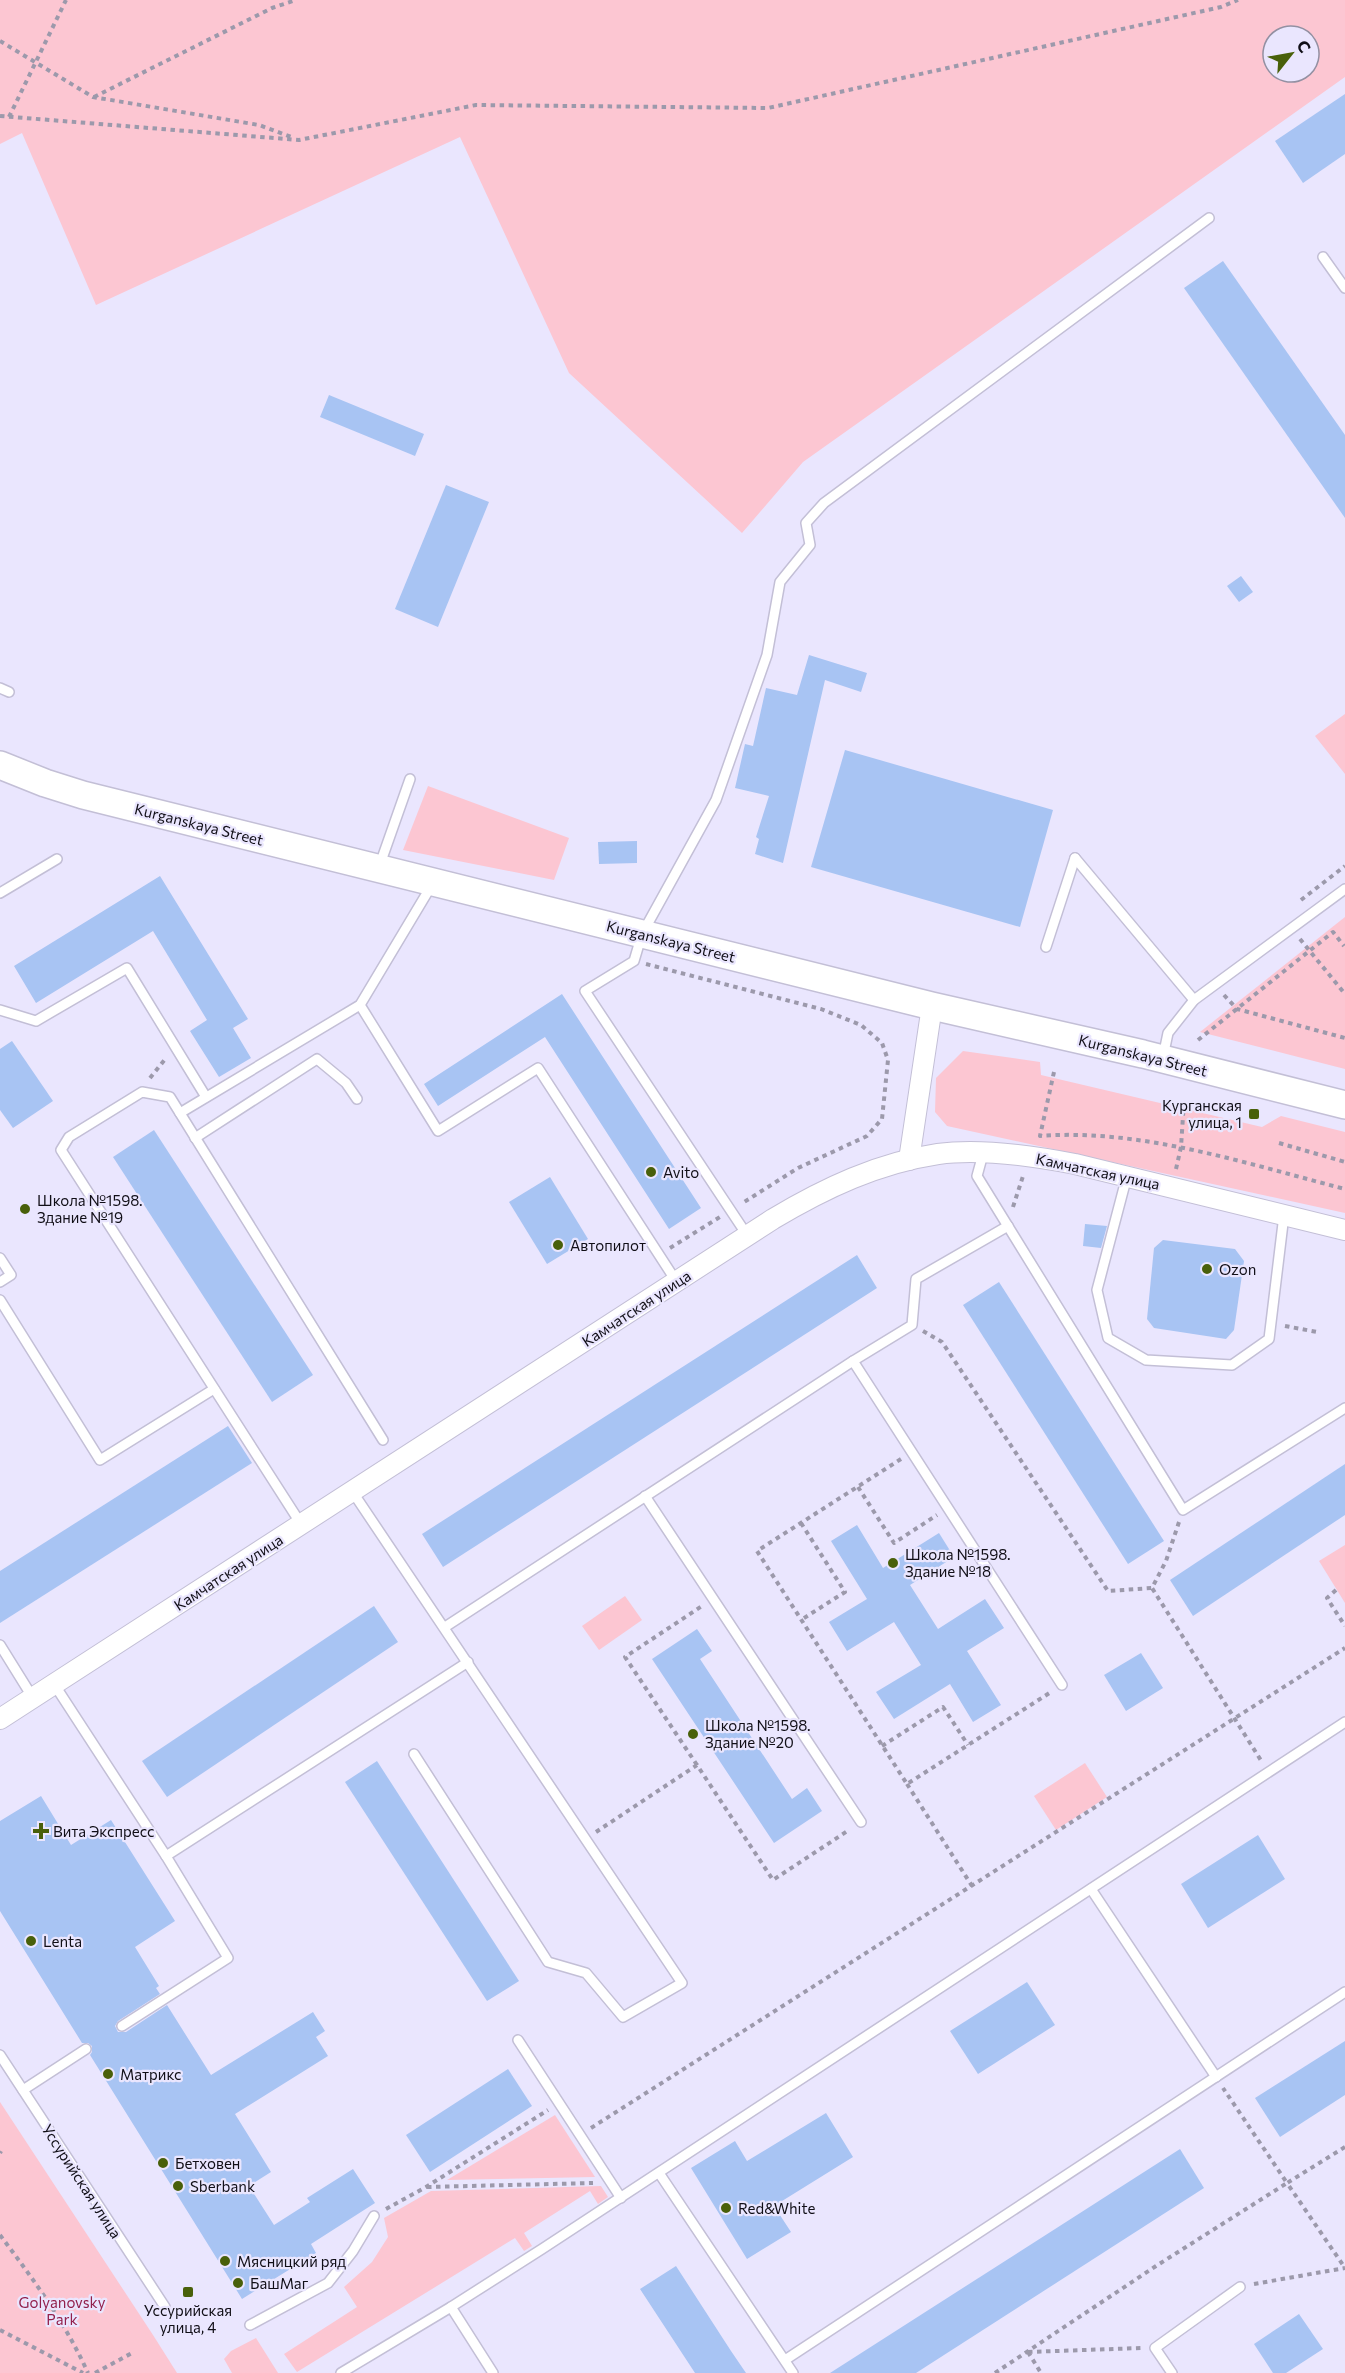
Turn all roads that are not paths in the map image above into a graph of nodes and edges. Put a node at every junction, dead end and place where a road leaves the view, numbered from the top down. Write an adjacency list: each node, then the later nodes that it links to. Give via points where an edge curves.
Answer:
1 (1209, 218): 11 (lane, via 824,503 806,524 810,545 780,582 768,655 716,800)
2 (1323, 257): 3 (lane)
3 (1345, 288)
4 (0, 765): 7 (street, Kurganskaya Street, via 83,795)
5 (410, 779): 7 (lane)
6 (57, 859): 10 (lane)
7 (378, 868): 8 (street, Kurganskaya Street)
8 (434, 882): 11 (street, Kurganskaya Street); 14 (lane)
9 (1345, 889): 13 (lane)
10 (0, 893)
11 (642, 934): 15 (street, Kurganskaya Street); 29 (lane, via 634,961 585,991)
12 (1046, 947): 13 (lane, via 1075,858)
13 (1194, 1000): 17 (lane, via 1168,1033)
14 (360, 1005): 18 (lane); 31 (lane, via 438,1131 538,1068)
15 (932, 1006): 17 (street, Kurganskaya Street); 24 (street)
16 (0, 1010): 18 (lane, via 36,1021 127,968)
17 (1163, 1060): 20 (street, Kurganskaya Street)
18 (206, 1098): 21 (lane)
19 (357, 1099): 22 (lane, via 346,1083 317,1059)
20 (1345, 1105)
21 (180, 1113): 22 (lane); 35 (lane, via 170,1097 142,1092 69,1137 61,1150)
22 (195, 1138): 37 (lane)
23 (983, 1154): 24 (street, Камчатская улица, via 941,1154); 25 (street, Камчатская улица, via 1032,1156); 27 (lane, via 977,1176)
24 (909, 1160): 29 (street, Камчатская улица, via 841,1182)
25 (1127, 1176): 26 (street, Камчатская улица); 26 (lane, via 1097,1290 1108,1338 1146,1360 1232,1365 1269,1339)
26 (1284, 1215): 28 (street, Камчатская улица)
27 (1008, 1226): 34 (lane, via 916,1279 912,1325); 36 (lane, via 1183,1510)
28 (1345, 1230)
29 (747, 1235): 31 (street, Камчатская улица)
30 (0, 1258): 32 (lane, via 11,1275)
31 (676, 1281): 38 (street, Камчатская улица)
32 (0, 1282)
33 (0, 1300): 35 (lane, via 99,1460)
34 (853, 1361): 39 (lane); 45 (lane)
35 (214, 1389): 40 (lane)
36 (1345, 1408)
37 (382, 1440)
38 (352, 1491): 40 (street, Камчатская улица); 41 (lane)
39 (645, 1496): 41 (lane); 50 (lane)
40 (301, 1524): 44 (street, Камчатская улица)
41 (445, 1627): 43 (lane)
42 (0, 1645): 46 (lane)
43 (468, 1662): 49 (lane, via 682,1983 623,2017 586,1973 548,1962); 51 (lane)
44 (54, 1684): 46 (street, Камчатская улица); 51 (lane)
45 (1062, 1685)
46 (33, 1698): 47 (street, Камчатская улица)
47 (0, 1719)
48 (1345, 1722): 52 (lane)
49 (414, 1754)
50 (861, 1822)
51 (166, 1856): 54 (lane, via 228,1958)
52 (1091, 1889): 58 (lane); 60 (lane)
53 (1345, 1992): 58 (lane)
54 (122, 2026)
55 (518, 2040): 61 (lane)
56 (86, 2049): 59 (lane)
57 (0, 2055): 59 (lane, Уссурийская улица)
58 (1216, 2077): 67 (lane)
59 (23, 2090): 64 (lane, Уссурийская улица)
60 (659, 2173): 61 (lane); 67 (lane)
61 (621, 2198): 65 (lane)
62 (374, 2216): 66 (lane, via 328,2283)
63 (1240, 2287): 71 (lane, via 1155,2348)
64 (165, 2307)
65 (451, 2307): 68 (lane); 69 (lane)
66 (250, 2325)
67 (785, 2360): 70 (lane)
68 (341, 2373)
69 (493, 2373)
70 (793, 2373)
71 (1172, 2373)

